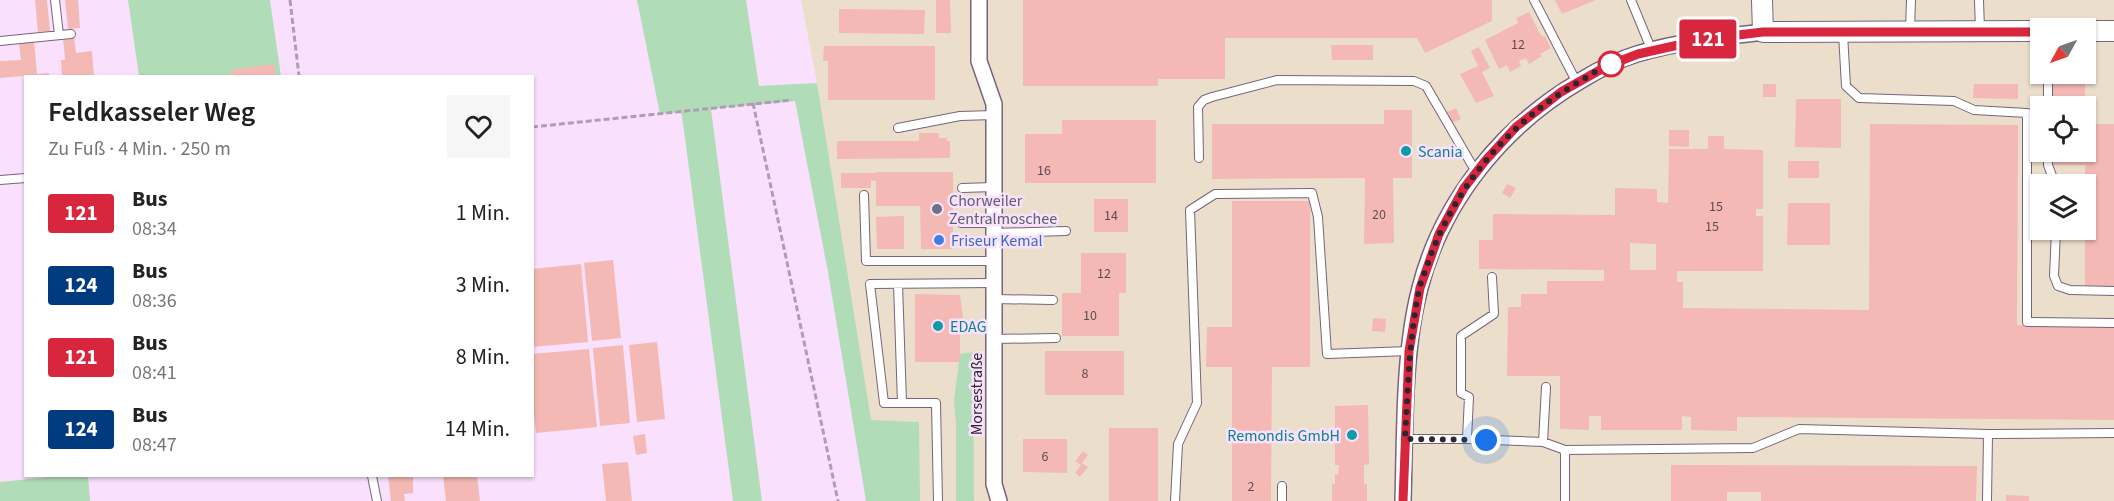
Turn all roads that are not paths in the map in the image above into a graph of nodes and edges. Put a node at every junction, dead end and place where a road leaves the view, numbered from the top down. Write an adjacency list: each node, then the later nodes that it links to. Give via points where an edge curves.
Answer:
1 (55, 0): 16 (lane)
2 (979, 0): 20 (street, Morsestraße, via 979,61)
3 (1534, 0): 19 (lane)
4 (1631, 0): 18 (lane)
5 (1762, 0): 10 (street)
6 (1911, 0): 12 (lane)
7 (1979, 0): 13 (lane)
8 (2096, 31): 9 (street)
9 (2114, 31)
10 (1763, 32): 11 (street); 18 (street)
11 (1843, 32): 12 (street); 40 (lane, via 1846,86 1859,98 1954,101 1974,110 2027,113 2027,322)
12 (1910, 32): 13 (street)
13 (1980, 32): 14 (street)
14 (2030, 32)
15 (72, 34): 16 (lane)
16 (59, 35): 17 (lane)
17 (0, 41)
18 (1652, 51): 19 (street, via 1607,66)
19 (1578, 82): 23 (street, via 1516,127)
20 (994, 115): 21 (lane, via 960,116); 26 (street, Morsestraße)
21 (898, 128)
22 (1199, 158): 23 (lane, via 1198,107 1212,97 1277,80 1414,81 1426,86)
23 (1476, 172): 43 (street, via 1439,234 1420,288)
24 (24, 178): 25 (lane)
25 (0, 180)
26 (994, 187): 27 (lane); 30 (street, Morsestraße)
27 (962, 188)
28 (864, 195): 33 (lane, via 866,261)
29 (961, 223): 30 (lane)
30 (994, 228): 31 (lane); 33 (street, Morsestraße)
31 (1066, 231)
32 (2056, 240): 37 (lane, via 2054,276 2058,286)
33 (994, 261): 35 (street, Morsestraße)
34 (1492, 277): 49 (lane, via 1494,314 1461,336 1461,393 1469,397)
35 (994, 283): 36 (lane); 38 (street, Morsestraße)
36 (898, 284): 45 (lane); 45 (lane, via 870,284 884,403)
37 (2114, 291)
38 (994, 299): 39 (lane); 42 (street, Morsestraße)
39 (1053, 300)
40 (2114, 323)
41 (1056, 338): 42 (lane)
42 (994, 339): 56 (street, Morsestraße, via 994,484)
43 (1409, 351): 48 (street); 57 (lane, via 1327,354 1318,217 1312,193 1215,195 1190,210 1197,403 1178,444)
44 (1546, 387): 50 (lane)
45 (902, 403): 55 (lane, via 936,403)
46 (2114, 433): 47 (lane)
47 (1988, 434): 51 (lane, via 1799,429 1753,448); 61 (lane)
48 (1405, 439): 49 (lane); 59 (street)
49 (1467, 439): 50 (lane)
50 (1544, 442): 51 (lane)
51 (1565, 450): 60 (lane)
52 (372, 477): 54 (lane)
53 (1282, 486): 58 (lane)
54 (377, 501)
55 (938, 501)
56 (999, 501)
57 (1175, 501)
58 (1282, 501)
59 (1403, 501)
60 (1565, 501)
61 (1987, 501)

